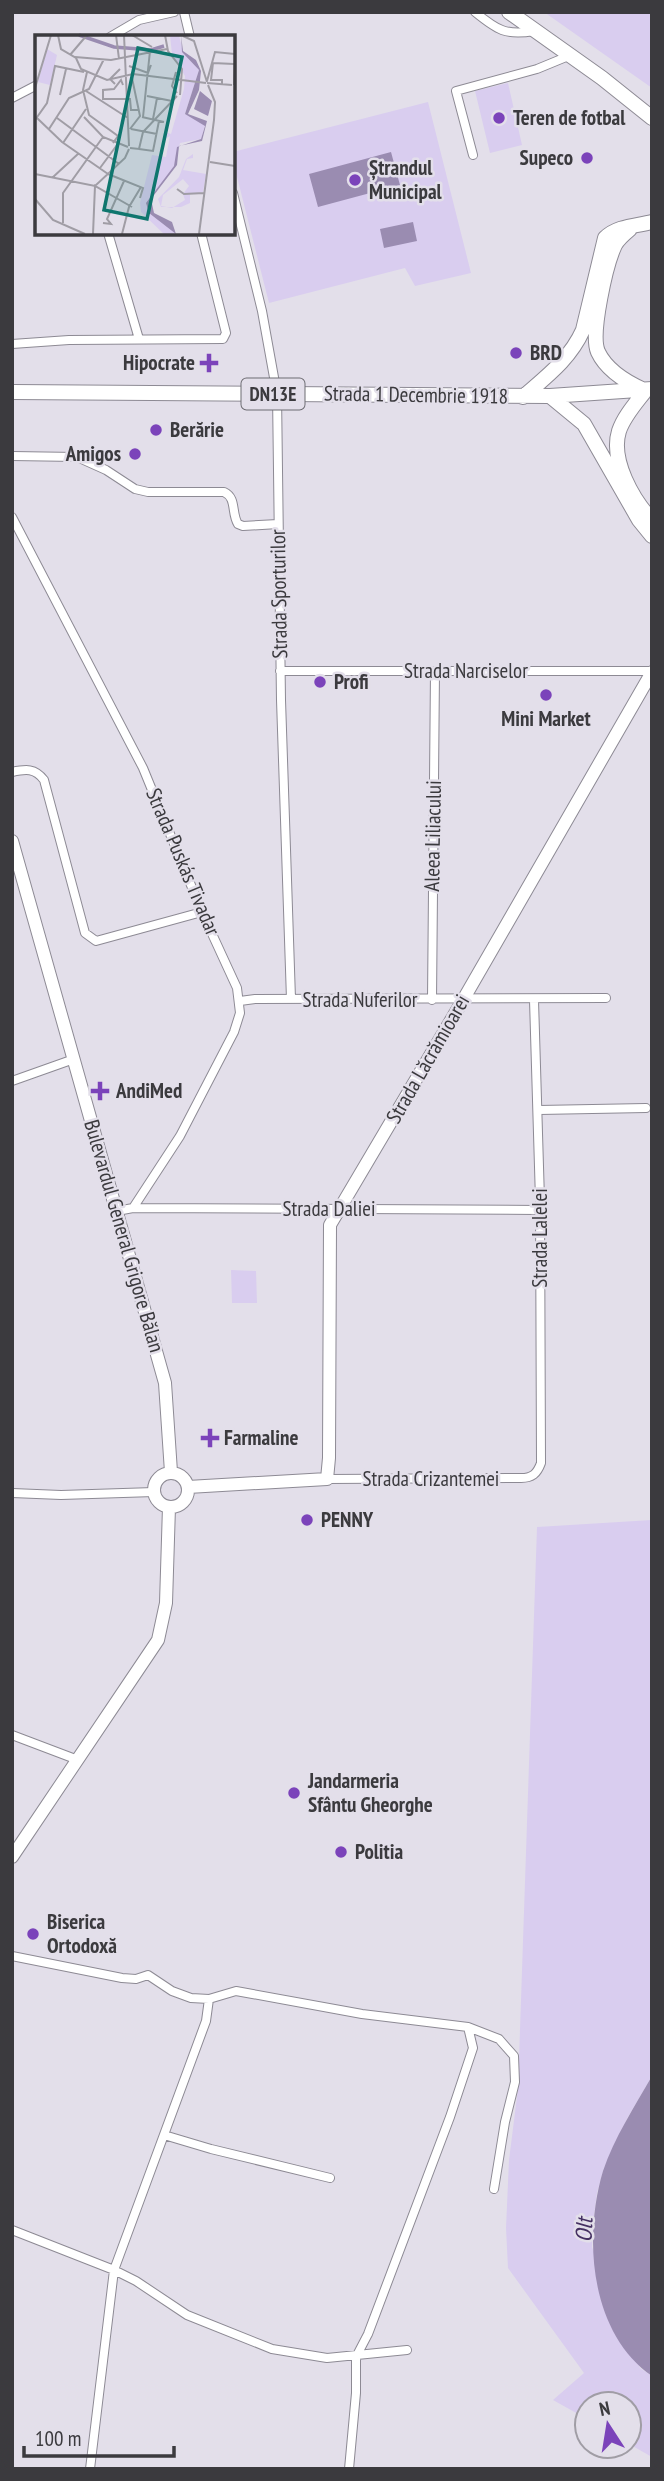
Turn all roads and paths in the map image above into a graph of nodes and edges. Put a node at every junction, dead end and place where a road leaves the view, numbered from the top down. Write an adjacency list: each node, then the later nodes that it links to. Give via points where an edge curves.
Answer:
1 (174, 12): 6 (street, via 139,20)
2 (184, 12): 7 (street)
3 (475, 12): 5 (street, via 501,31)
4 (509, 12): 5 (main road)
5 (534, 31): 8 (main road)
6 (113, 35)
7 (190, 35)
8 (571, 55): 11 (main road); 12 (street, via 456,91)
9 (35, 86): 10 (street)
10 (12, 98)
11 (652, 118)
12 (473, 155)
13 (236, 216): 22 (street, Strada Sporturilor, via 262,311)
14 (652, 222): 15 (main road)
15 (632, 226): 20 (main road, via 612,255 595,341 612,370); 23 (main road, via 610,233 602,245 577,343 562,363)
16 (108, 234): 18 (street)
17 (201, 234): 18 (street, via 226,337)
18 (139, 339): 19 (street)
19 (12, 344)
20 (649, 390): 24 (main road, Strada 1 Decembrie 1918 / DN13E); 27 (main road, via 622,424 617,449 625,476)
21 (16, 391): 22 (main road, Strada 1 Decembrie 1918 / DN13E)
22 (277, 394): 23 (main road, Strada 1 Decembrie 1918 / DN13E); 28 (street, Strada Sporturilor)
23 (523, 397): 24 (main road, Strada 1 Decembrie 1918 / DN13E)
24 (550, 397): 29 (main road, via 584,424)
25 (12, 456): 28 (street, via 77,457 148,492 224,492 233,501 237,524)
26 (12, 517): 35 (street, Strada Puskás Tivadar, via 125,729)
27 (652, 520)
28 (278, 524): 30 (street, Strada Sporturilor)
29 (652, 536)
30 (280, 671): 31 (street, Strada Narciselor); 37 (street, Strada Sporturilor)
31 (435, 671): 32 (street, Strada Narciselor); 38 (street, Aleea Liliacului)
32 (652, 672): 39 (main road, Strada Lăcrămioarei)
33 (12, 772): 35 (street, via 32,769 44,780 85,933 96,941)
34 (12, 841): 42 (main road, Bulevardul General Grigore Bălan)
35 (202, 912): 41 (street, Strada Puskás Tivadar)
36 (606, 998): 40 (street, Strada Nuferilor)
37 (291, 999): 38 (street, Strada Nuferilor); 41 (street, Strada Nuferilor)
38 (432, 1000): 39 (street, Strada Nuferilor)
39 (463, 1000): 40 (street, Strada Nuferilor); 47 (main road, Strada Lăcrămioarei)
40 (534, 1000): 45 (street, Strada Lalelei)
41 (240, 1002): 46 (street, via 238,1023 209,1082)
42 (74, 1059): 43 (street); 49 (main road, Bulevardul General Grigore Bălan)
43 (12, 1081)
44 (646, 1108): 45 (street)
45 (539, 1110): 48 (street, Strada Lalelei)
46 (133, 1208): 47 (street, Strada Daliei); 49 (street, Strada Daliei)
47 (339, 1209): 48 (street, Strada Daliei); 52 (main road, Strada Lăcrămioarei, via 328,1236)
48 (540, 1210): 51 (street, Strada Lalelei, via 541,1463)
49 (117, 1211): 50 (main road, Bulevardul General Grigore Bălan, via 165,1383)
50 (171, 1472): 53 (main road, via 184,1478); 54 (main road, via 160,1476)
51 (535, 1475): 52 (street, Strada Crizantemei, via 521,1479)
52 (327, 1479): 53 (main road)
53 (188, 1487): 56 (main road, via 184,1502)
54 (154, 1492): 55 (street); 56 (main road, via 159,1502)
55 (12, 1493)
56 (169, 1507): 58 (main road, via 166,1603 158,1640)
57 (12, 1735): 58 (street)
58 (78, 1759): 59 (main road)
59 (12, 1857)
60 (12, 1956): 61 (street, via 121,1978 148,1975 172,1991)
61 (209, 1999): 62 (street, via 236,1991); 63 (street, via 206,2021)
62 (468, 2027): 65 (street, via 499,2039 514,2056 515,2082); 69 (street, via 473,2048 450,2117)
63 (164, 2135): 64 (street); 67 (street)
64 (330, 2178)
65 (494, 2189)
66 (12, 2230): 67 (street)
67 (114, 2270): 69 (street, via 187,2315 272,2349 327,2358); 70 (street)
68 (407, 2350): 69 (street)
69 (356, 2357): 71 (street)
70 (90, 2469)
71 (349, 2469)

